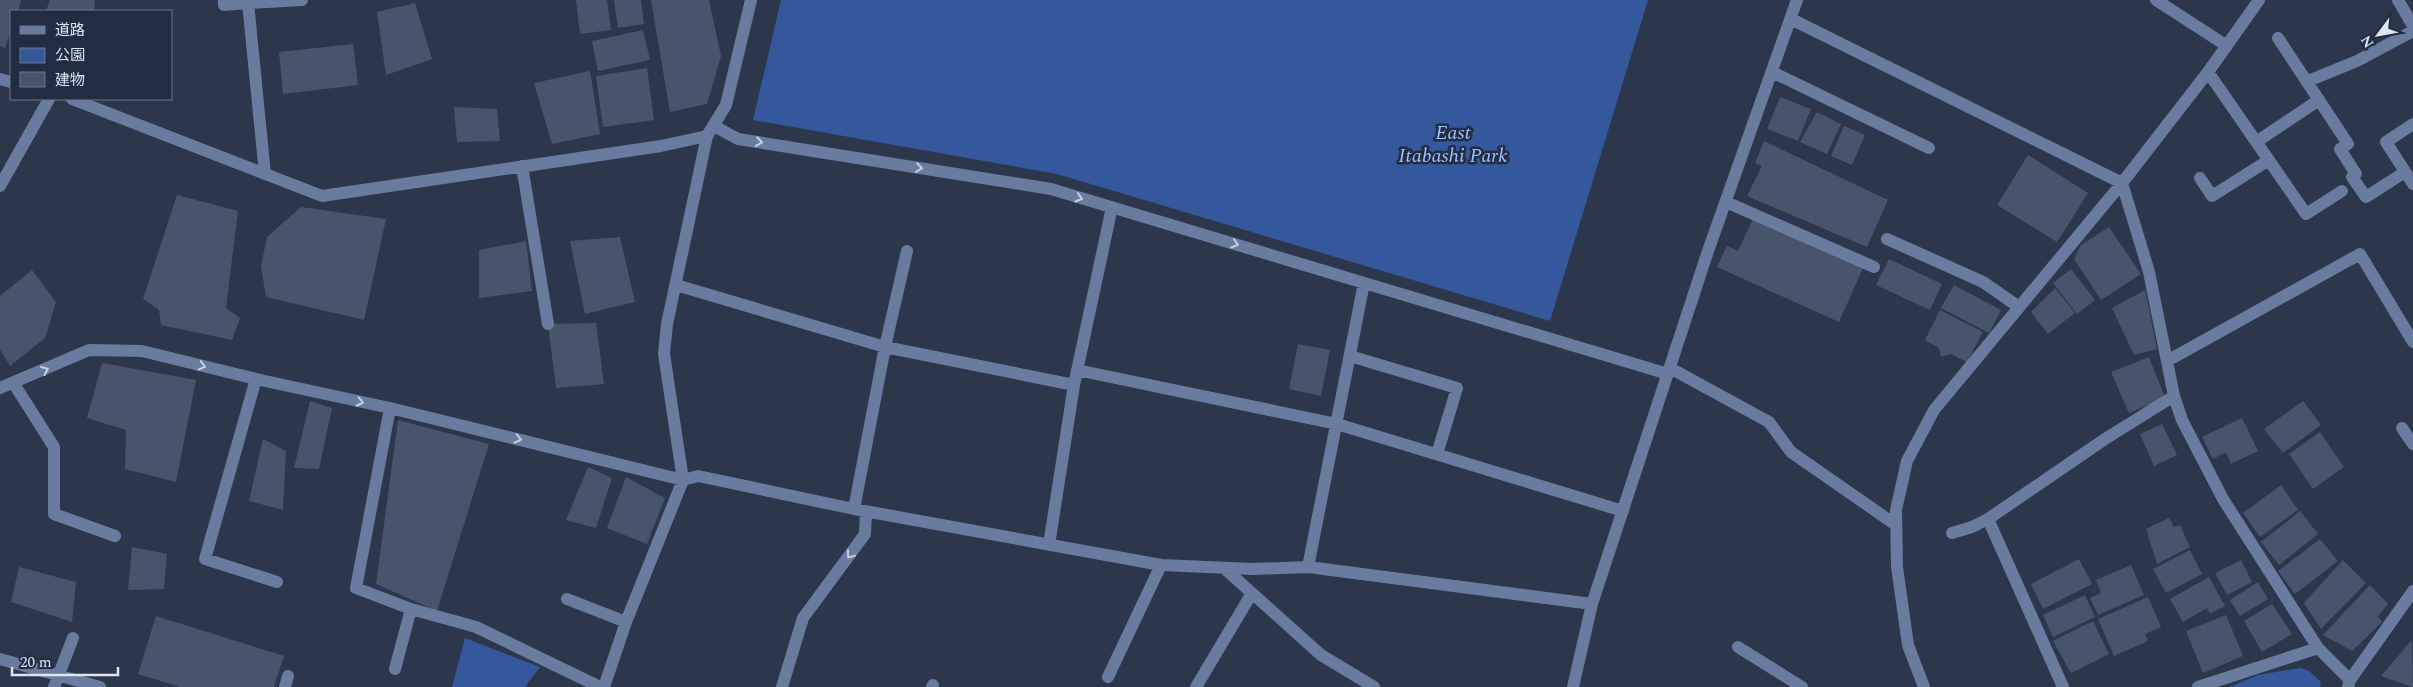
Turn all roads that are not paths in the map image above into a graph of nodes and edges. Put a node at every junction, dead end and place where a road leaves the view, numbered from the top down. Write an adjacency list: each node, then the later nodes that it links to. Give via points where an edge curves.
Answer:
1 (224, 0): 8 (street, via 224,5)
2 (302, 0): 8 (street)
3 (751, 0): 21 (street, via 726,105)
4 (1797, 0): 9 (street)
5 (2156, 0): 13 (street)
6 (2260, 0): 13 (street)
7 (2398, 0): 10 (street)
8 (256, 2): 27 (street)
9 (1791, 19): 14 (street); 29 (street)
10 (2413, 26)
11 (2413, 30): 16 (street, via 2357,61)
12 (2278, 38): 16 (street)
13 (2227, 46): 15 (street)
14 (1772, 72): 23 (street); 33 (street)
15 (2208, 72): 22 (street); 29 (street)
16 (2308, 81): 19 (street)
17 (48, 100): 31 (street)
18 (75, 100): 27 (street)
19 (2319, 100): 22 (street); 26 (street, via 2348,144 2340,150 2356,174 2352,177 2366,197)
20 (2413, 124): 26 (street, via 2386,142)
21 (710, 131): 25 (street, via 661,146); 34 (street, one-way to 34, via 738,139 1051,189); 39 (street)
22 (2256, 142): 24 (street)
23 (1928, 148)
24 (2269, 160): 28 (street, via 2212,196); 32 (street, via 2306,214)
25 (522, 166): 27 (street, via 322,196); 41 (street)
26 (2405, 172): 30 (street)
27 (265, 174)
28 (2200, 178)
29 (2122, 183): 40 (street); 45 (street, via 2149,272)
30 (2413, 184)
31 (0, 186)
32 (2342, 191)
33 (1726, 202): 37 (street); 47 (street)
34 (1112, 208): 38 (street, one-way to 38); 46 (street)
35 (1887, 239): 40 (street, via 1983,282)
36 (907, 250): 43 (street)
37 (1874, 267)
38 (1364, 283): 44 (street); 47 (street)
39 (676, 285): 43 (street); 58 (street, via 664,354)
40 (2019, 307): 62 (street, via 1934,410 1907,461 1896,510)
41 (548, 324)
42 (2413, 342): 45 (street, via 2360,254)
43 (885, 347): 50 (street); 59 (street)
44 (1350, 356): 54 (street); 57 (street, via 1457,388)
45 (2167, 361): 52 (street)
46 (1077, 370): 50 (street); 54 (street)
47 (1669, 371): 60 (street); 62 (street, via 1769,422 1791,452)
48 (256, 380): 49 (street, one-way to 48, via 89,350 142,351); 53 (street, one-way to 53); 69 (street, via 205,559)
49 (14, 384): 51 (street); 64 (street, via 54,447 54,514)
50 (1074, 385): 65 (street)
51 (0, 388)
52 (2174, 396): 61 (street); 78 (street, via 2182,420 2223,500)
53 (390, 408): 58 (street, one-way to 58); 74 (street, via 356,588)
54 (1337, 424): 57 (street); 67 (street)
55 (2402, 428): 56 (street)
56 (2413, 444)
57 (1437, 454): 60 (street)
58 (683, 480): 59 (street, via 698,476); 75 (street)
59 (860, 510): 65 (street); 86 (street, one-way to 86, via 865,534 803,618)
60 (1622, 510): 73 (street)
61 (1988, 518): 63 (street); 92 (street)
62 (1896, 525): 91 (street, via 1897,567 1908,644)
63 (1952, 533)
64 (115, 536)
65 (1049, 545): 66 (street)
66 (1161, 565): 68 (street); 81 (street)
67 (1308, 567): 68 (street); 73 (street)
68 (1224, 568): 71 (street)
69 (277, 582)
70 (2413, 590): 83 (street)
71 (1252, 593): 87 (street); 88 (street, via 1321,655)
72 (567, 599): 75 (street)
73 (1592, 604): 89 (street)
74 (411, 609): 80 (street); 85 (street, via 476,627)
75 (626, 622): 85 (street)
76 (73, 638): 82 (street)
77 (1738, 647): 90 (street)
78 (2318, 648): 83 (street); 93 (street)
79 (0, 659): 82 (street)
80 (395, 668)
81 (1108, 677)
82 (56, 681): 84 (street)
83 (2349, 683)
84 (100, 687)
85 (602, 687)
86 (782, 687)
87 (1196, 687)
88 (1374, 687)
89 (1573, 687)
90 (1802, 687)
91 (1924, 687)
92 (2063, 687)
93 (2199, 687)

